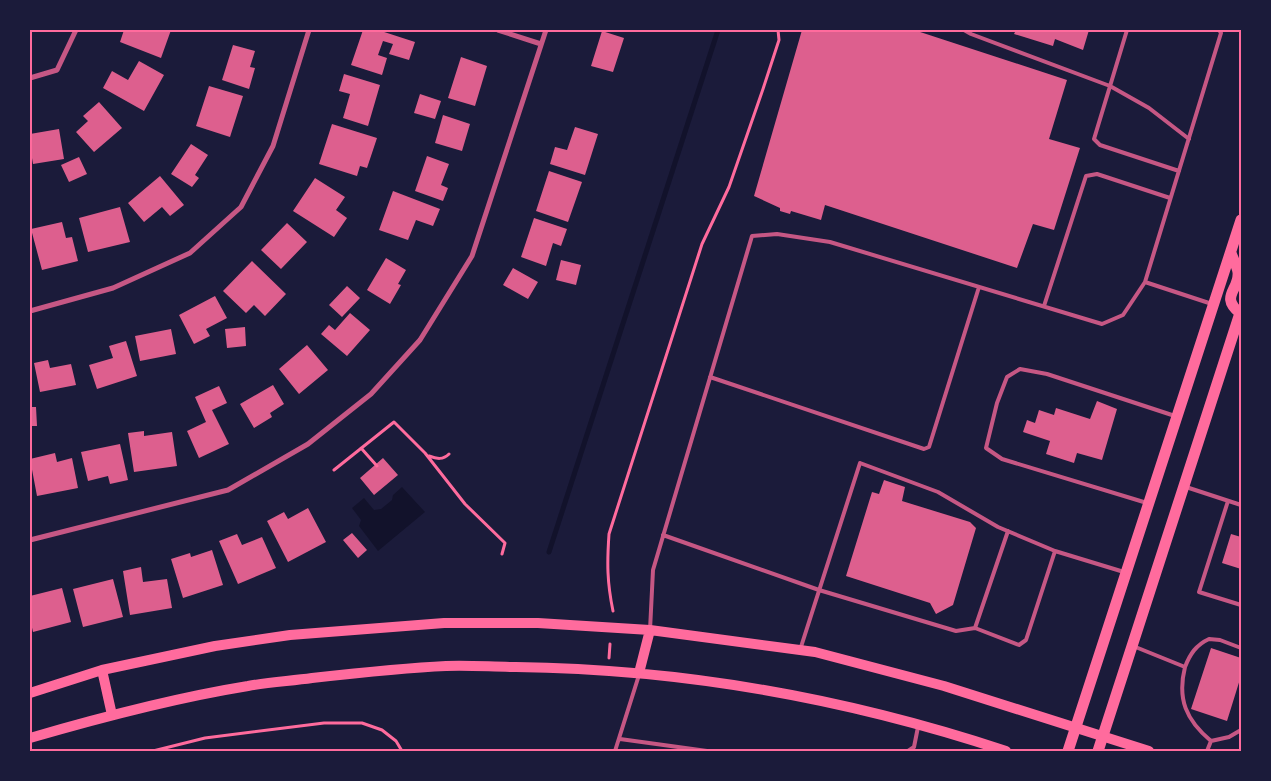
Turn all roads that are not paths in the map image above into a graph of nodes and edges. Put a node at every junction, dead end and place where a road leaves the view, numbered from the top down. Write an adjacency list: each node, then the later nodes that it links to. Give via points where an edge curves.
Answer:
1 (76, 30): 10 (street, via 57,70)
2 (309, 30): 21 (street, via 273,146 241,207 190,253 113,288)
3 (498, 30): 9 (street)
4 (546, 30): 9 (street)
5 (964, 30): 8 (lane)
6 (1127, 30): 11 (lane)
7 (1219, 30): 12 (lane, via 1221,33)
8 (969, 31): 11 (lane)
9 (541, 44): 31 (street, via 472,256 420,340 371,394 308,444 228,490)
10 (30, 78)
11 (1110, 86): 12 (lane, via 1149,108); 13 (lane, via 1094,139 1100,145)
12 (1189, 139): 13 (lane)
13 (1179, 171): 14 (lane)
14 (1170, 198): 17 (lane); 20 (lane, via 1097,174 1086,176)
15 (1241, 220): 16 (main road)
16 (1231, 253): 19 (main road); 22 (main road, via 1238,273 1230,299 1232,306)
17 (1145, 282): 19 (lane); 20 (lane, via 1123,315 1102,324)
18 (979, 287): 20 (lane); 23 (lane, via 830,242 777,234 752,236); 23 (lane, via 929,447 924,449)
19 (1214, 305): 24 (main road)
20 (1044, 306)
21 (30, 311)
22 (1241, 312): 25 (main road)
23 (710, 377): 30 (lane)
24 (1177, 417): 27 (main road); 27 (lane, via 1047,374 1020,369 1007,376 997,403 986,448 1002,459)
25 (1184, 486): 26 (lane); 38 (main road)
26 (1228, 500): 28 (lane); 35 (lane, via 1199,592)
27 (1148, 504): 33 (main road)
28 (1241, 505)
29 (1008, 531): 32 (lane); 34 (lane, via 938,492 860,463); 36 (lane)
30 (663, 535): 34 (lane); 37 (lane, via 652,570)
31 (30, 540)
32 (1055, 550): 33 (lane); 36 (lane, via 1026,640 1019,645)
33 (1126, 573): 47 (main road)
34 (819, 590): 36 (lane, via 956,631); 40 (lane)
35 (1241, 605)
36 (975, 628)
37 (650, 630): 40 (main road); 42 (main road, via 538,623 444,623 368,628 215,646); 43 (main road)
38 (1131, 645): 41 (lane); 49 (main road)
39 (1241, 648): 41 (lane, via 1209,638 1196,647)
40 (800, 650): 47 (main road, via 944,686)
41 (1185, 667): 52 (lane, via 1182,678 1184,706 1195,727)
42 (102, 670): 44 (main road); 45 (main road)
43 (639, 673): 45 (main road, via 555,667 448,666 352,673 249,686); 46 (main road, via 794,696); 51 (lane)
44 (30, 693)
45 (112, 715): 50 (main road)
46 (919, 724): 54 (lane); 58 (main road)
47 (1076, 728): 49 (main road); 59 (main road)
48 (1241, 730): 52 (lane)
49 (1103, 736): 60 (main road); 61 (main road)
50 (30, 738)
51 (620, 739): 53 (lane); 55 (lane)
52 (1211, 741): 62 (lane)
53 (671, 749): 56 (lane)
54 (914, 749): 57 (lane)
55 (615, 751)
56 (707, 751)
57 (908, 751)
58 (1006, 751)
59 (1068, 751)
60 (1098, 751)
61 (1149, 751)
62 (1207, 751)

